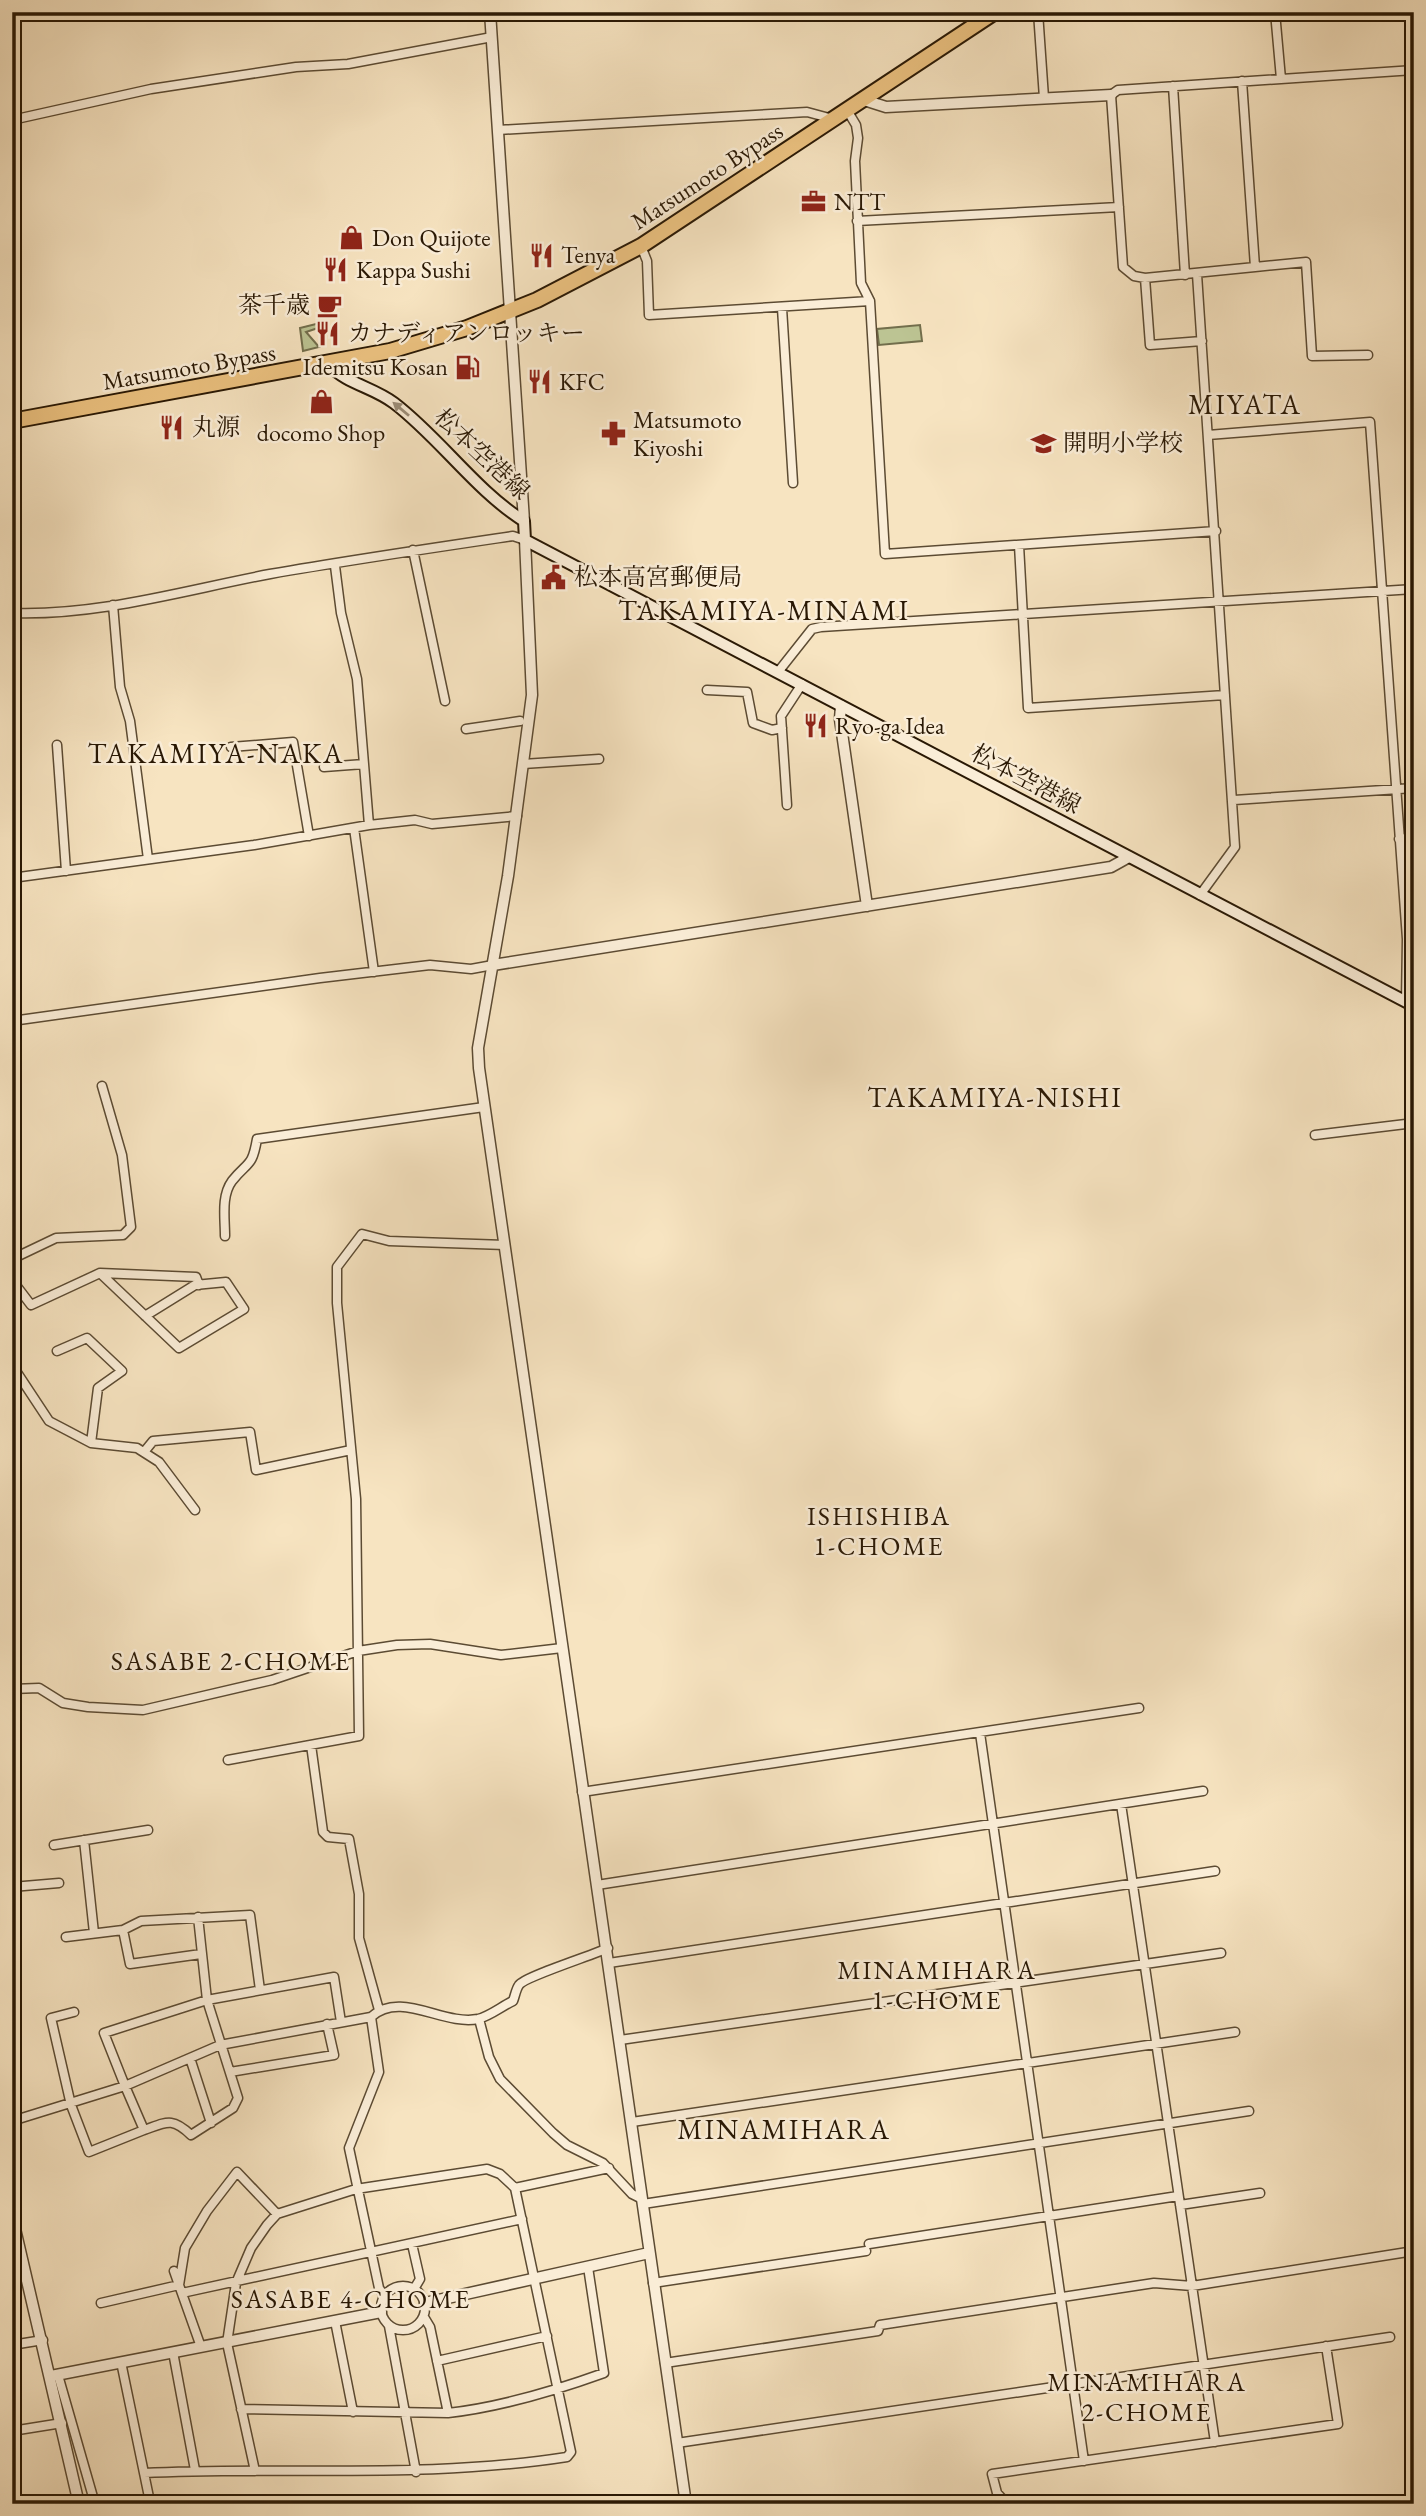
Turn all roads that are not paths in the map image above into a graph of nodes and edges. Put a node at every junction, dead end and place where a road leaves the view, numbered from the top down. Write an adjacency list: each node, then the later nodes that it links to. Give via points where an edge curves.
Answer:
1 (490, 12): 5 (street)
2 (995, 12): 12 (highway, Matsumoto Bypass)
3 (1038, 12): 11 (street)
4 (1275, 12): 7 (street)
5 (492, 37): 15 (street, via 348,64 296,67 151,89); 16 (street)
6 (1414, 70): 7 (street)
7 (1281, 79): 8 (street)
8 (1242, 81): 9 (street); 20 (street)
9 (1173, 86): 10 (street, via 1118,90); 22 (street)
10 (1111, 95): 11 (street); 17 (street)
11 (1044, 98): 12 (street, via 886,107)
12 (864, 100): 13 (highway, Matsumoto Bypass)
13 (847, 110): 14 (highway, Matsumoto Bypass); 18 (street, via 858,138)
14 (833, 119): 16 (street, via 807,112); 19 (highway, Matsumoto Bypass)
15 (12, 120)
16 (498, 130): 26 (street)
17 (1119, 207): 18 (street); 23 (street, via 1123,267)
18 (857, 221): 24 (street, via 861,283)
19 (641, 246): 25 (street, via 647,261 649,315); 26 (highway, Matsumoto Bypass)
20 (1255, 267): 21 (street); 28 (street, via 1306,262 1312,356)
21 (1197, 274): 22 (street); 27 (street)
22 (1185, 275): 23 (street)
23 (1146, 278): 27 (street, via 1150,345)
24 (870, 302): 25 (street); 36 (street, via 885,554)
25 (782, 308): 32 (street)
26 (510, 311): 29 (highway, Matsumoto Bypass, via 429,341); 33 (street)
27 (1202, 341): 31 (street)
28 (1368, 355)
29 (329, 365): 30 (highway, Matsumoto Bypass); 33 (main road, 松本空港線, one-way to 29, via 392,402 342,378)
30 (12, 421)
31 (1208, 435): 34 (street); 40 (street, via 1370,422)
32 (793, 483)
33 (524, 521): 35 (main road, 松本空港線)
34 (1216, 531): 36 (street); 41 (street)
35 (525, 540): 37 (street, via 513,537); 45 (main road, 松本空港線); 58 (street, via 531,695)
36 (1018, 545): 44 (street)
37 (413, 550): 38 (street); 49 (street)
38 (335, 566): 42 (street); 57 (street, via 357,679)
39 (1414, 589): 40 (street)
40 (1381, 592): 41 (street); 61 (street)
41 (1221, 601): 44 (street); 48 (street)
42 (113, 605): 43 (street); 71 (street, via 120,687 130,721)
43 (12, 613)
44 (1022, 616): 45 (street, via 812,629); 48 (street, via 1028,708)
45 (778, 672): 46 (main road, 松本空港線)
46 (802, 684): 50 (main road, 松本空港線); 52 (street, via 781,716)
47 (707, 690): 52 (street, via 747,692 753,723 772,730)
48 (1225, 695): 62 (street)
49 (445, 701)
50 (841, 706): 70 (main road, 松本空港線); 75 (street)
51 (520, 721): 53 (street)
52 (782, 728): 63 (street)
53 (466, 729)
54 (57, 745): 72 (street)
55 (231, 747): 67 (street, via 293,742)
56 (599, 759): 58 (street)
57 (364, 764): 59 (street); 65 (street)
58 (523, 764): 64 (street)
59 (324, 767)
60 (1414, 788): 61 (street)
61 (1396, 789): 62 (street); 69 (street)
62 (1234, 800): 74 (street, via 1235,848)
63 (788, 804)
64 (517, 816): 65 (street); 77 (street)
65 (369, 825): 66 (street)
66 (354, 828): 67 (street); 78 (street)
67 (309, 836): 71 (street)
68 (1414, 838): 69 (street)
69 (1399, 839): 76 (street)
70 (1129, 857): 74 (main road, 松本空港線); 75 (street, via 1111,867)
71 (148, 859): 72 (street)
72 (66, 871): 73 (street)
73 (12, 878)
74 (1200, 895): 79 (main road, 松本空港線)
75 (867, 906): 77 (street)
76 (1410, 939): 79 (street)
77 (494, 965): 78 (street, via 471,969 430,965); 82 (street, via 478,1048)
78 (374, 972): 80 (street)
79 (1410, 1004)
80 (12, 1021)
81 (102, 1086): 87 (street, via 122,1155 131,1227 123,1235 56,1238)
82 (484, 1107): 85 (street, via 257,1139 249,1166 232,1181 225,1199); 86 (street)
83 (1414, 1124): 84 (street)
84 (1315, 1135)
85 (225, 1236)
86 (505, 1245): 95 (street, via 389,1241 362,1234 337,1267); 98 (street)
87 (12, 1259)
88 (100, 1273): 89 (street, via 31,1305); 90 (street, via 196,1277); 91 (street)
89 (12, 1280)
90 (199, 1285): 91 (street); 91 (street, via 226,1282 244,1309 178,1348)
91 (145, 1316)
92 (57, 1350): 94 (street, via 87,1338 122,1371 98,1388)
93 (12, 1365): 94 (street, via 49,1421)
94 (91, 1443): 96 (street)
95 (351, 1450): 96 (street, via 256,1470 250,1432 153,1441); 99 (street)
96 (144, 1452): 97 (street, via 175,1480)
97 (195, 1510)
98 (562, 1648): 99 (street, via 502,1655 430,1644); 106 (street)
99 (358, 1651): 100 (street, via 272,1680 143,1710 63,1703 38,1688); 103 (street, via 359,1736)
100 (12, 1689)
101 (1139, 1708): 102 (street)
102 (980, 1733): 106 (street); 108 (street)
103 (311, 1745): 104 (street); 130 (street, via 323,1832 328,1838 349,1839 359,1894 359,1938)
104 (228, 1760)
105 (1203, 1791): 107 (street)
106 (582, 1792): 115 (street)
107 (1121, 1804): 108 (street); 114 (street)
108 (993, 1823): 115 (street); 117 (street)
109 (148, 1830): 110 (street)
110 (84, 1840): 111 (street); 120 (street)
111 (54, 1845)
112 (1215, 1871): 114 (street)
113 (59, 1883): 116 (street)
114 (1132, 1883): 117 (street); 126 (street)
115 (597, 1885): 122 (street)
116 (12, 1887)
117 (1005, 1905): 125 (street); 127 (street)
118 (198, 1917): 119 (street, via 141,1921); 124 (street); 128 (street, via 250,1915)
119 (123, 1930): 120 (street); 124 (street, via 130,1964)
120 (94, 1933): 121 (street)
121 (66, 1937)
122 (608, 1948): 125 (street); 133 (street, via 527,1978 519,1984 513,2001)
123 (1221, 1953): 126 (street)
124 (201, 1954): 129 (street)
125 (609, 1963): 137 (street)
126 (1144, 1965): 127 (street); 139 (street)
127 (1016, 1984): 137 (street); 141 (street)
128 (260, 1990): 129 (street); 134 (street, via 334,1977)
129 (207, 2000): 138 (street); 143 (street, via 104,2033)
130 (379, 2010): 132 (street); 133 (street, via 410,2007 452,2019)
131 (74, 2012): 144 (street, via 51,2018)
132 (371, 2017): 134 (street); 154 (street, via 379,2072 349,2148)
133 (479, 2019): 152 (street, via 500,2079 567,2145)
134 (341, 2022): 135 (street)
135 (327, 2024): 138 (street); 142 (street, via 334,2055)
136 (1235, 2032): 139 (street)
137 (620, 2040): 147 (street)
138 (220, 2045): 140 (street); 142 (street)
139 (1156, 2045): 141 (street); 149 (street)
140 (190, 2059): 143 (street); 148 (street)
141 (1027, 2063): 147 (street); 151 (street)
142 (230, 2072): 148 (street, via 238,2098 233,2108)
143 (125, 2086): 144 (street); 150 (street)
144 (71, 2105): 146 (street); 150 (street, via 89,2152)
145 (1249, 2111): 149 (street)
146 (12, 2121)
147 (632, 2122): 157 (street)
148 (211, 2123): 150 (street, via 191,2135 178,2123)
149 (1168, 2124): 151 (street); 156 (street)
150 (144, 2130)
151 (1039, 2144): 157 (street); 159 (street)
152 (609, 2168): 153 (street); 157 (street)
153 (515, 2188): 154 (street, via 487,2169); 161 (street)
154 (356, 2189): 158 (street); 164 (street)
155 (1260, 2193): 156 (street)
156 (1179, 2200): 159 (street); 173 (street)
157 (643, 2201): 165 (street)
158 (277, 2214): 171 (street, via 251,2248); 174 (street, via 237,2172 185,2248)
159 (1049, 2215): 172 (street); 177 (street)
160 (12, 2216): 166 (street)
161 (522, 2219): 162 (street); 170 (street)
162 (412, 2244): 164 (street); 175 (street, via 420,2279)
163 (1414, 2251): 173 (street)
164 (371, 2253): 171 (street); 176 (street)
165 (649, 2253): 167 (street); 172 (street)
166 (23, 2262): 168 (street); 186 (street)
167 (588, 2267): 170 (street); 198 (street, via 604,2373)
168 (12, 2270)
169 (174, 2271): 174 (street)
170 (534, 2279): 179 (street); 184 (street)
171 (236, 2283): 174 (street); 187 (street)
172 (653, 2283): 194 (street)
173 (1192, 2286): 177 (street, via 1154,2283); 195 (street)
174 (181, 2289): 178 (street); 190 (street)
175 (414, 2289): 176 (street, via 395,2288); 179 (street)
176 (384, 2296): 180 (street)
177 (1061, 2299): 194 (street); 197 (street)
178 (101, 2303)
179 (425, 2303): 181 (street)
180 (381, 2312): 182 (street); 183 (street)
181 (424, 2318): 183 (street, via 415,2327 399,2330); 192 (street)
182 (335, 2321): 187 (street); 200 (street)
183 (389, 2326): 201 (street)
184 (547, 2336): 192 (street); 198 (street)
185 (1390, 2337): 189 (street)
186 (43, 2340): 188 (street); 196 (street)
187 (227, 2343): 190 (street); 199 (street)
188 (12, 2344)
189 (1326, 2346): 195 (street); 205 (street, via 1338,2424)
190 (201, 2347): 191 (street)
191 (173, 2351): 193 (street); 208 (street)
192 (437, 2361): 202 (street)
193 (121, 2362): 196 (street); 211 (street)
194 (665, 2363): 206 (street)
195 (1203, 2366): 197 (street); 205 (street)
196 (55, 2375): 203 (street); 213 (street, via 93,2497 97,2502)
197 (1073, 2384): 206 (street); 207 (street)
198 (558, 2390): 202 (street); 210 (street, via 571,2452 567,2457)
199 (241, 2409): 200 (street); 209 (street)
200 (354, 2412): 201 (street)
201 (404, 2412): 202 (street); 210 (street)
202 (448, 2413)
203 (62, 2423): 204 (street); 212 (street)
204 (12, 2431)
205 (1215, 2442): 207 (street)
206 (677, 2443): 215 (street)
207 (1084, 2461): 216 (street, via 992,2474)
208 (195, 2470): 209 (street); 211 (street)
209 (255, 2471): 210 (street)
210 (416, 2472)
211 (144, 2473): 214 (street, via 150,2502)
212 (79, 2504)
213 (124, 2504)
214 (146, 2504)
215 (686, 2504)
216 (1007, 2504)

